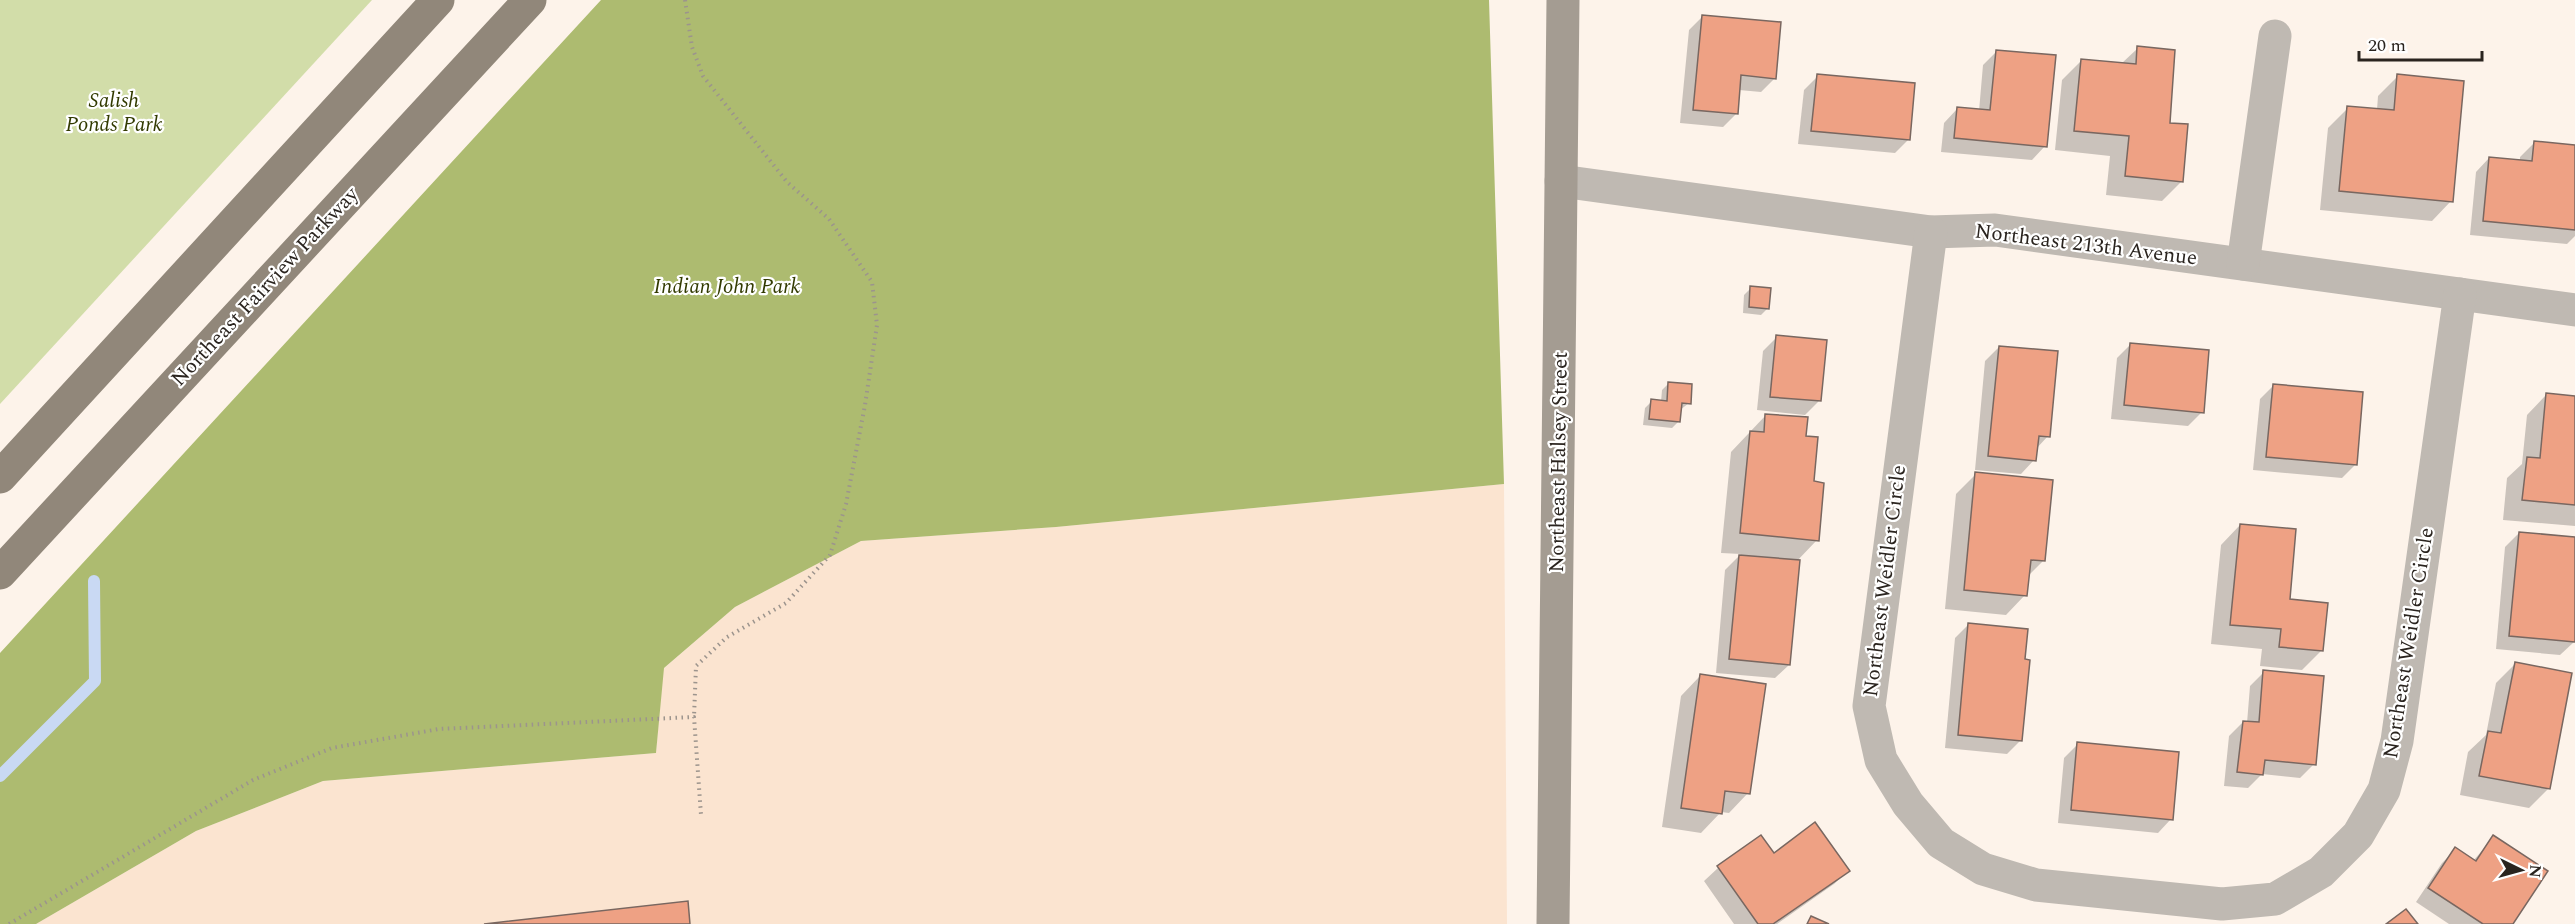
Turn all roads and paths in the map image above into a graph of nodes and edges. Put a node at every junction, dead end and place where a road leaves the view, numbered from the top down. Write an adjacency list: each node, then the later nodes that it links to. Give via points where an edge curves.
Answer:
1 (438, 0): 11 (main road)
2 (530, 0): 12 (main road, Northeast Fairview Parkway)
3 (685, 0): 13 (path, via 692,47 703,76 787,182 829,219 872,282 877,325 846,504 830,555 786,603 727,637 696,666)
4 (1563, 0): 6 (main road, Northeast Halsey Street)
5 (2275, 36): 8 (street)
6 (1561, 181): 7 (street, Northeast 213th Avenue); 16 (main road, Northeast Halsey Street)
7 (1931, 232): 8 (street, Northeast 213th Avenue, via 1995,230); 9 (street, Northeast Weidler Circle, via 1869,706 1881,760 1908,804 1941,843 1983,869 2036,885 2100,893 2222,904 2275,899 2321,872 2358,835 2384,790 2397,741)
8 (2243, 264): 9 (street, Northeast 213th Avenue)
9 (2460, 294): 10 (street, Northeast 213th Avenue)
10 (2575, 310)
11 (0, 477)
12 (0, 573)
13 (693, 717): 14 (path); 15 (path, via 439,729 332,748 253,780)
14 (701, 815)
15 (9, 924)
16 (1553, 924)

